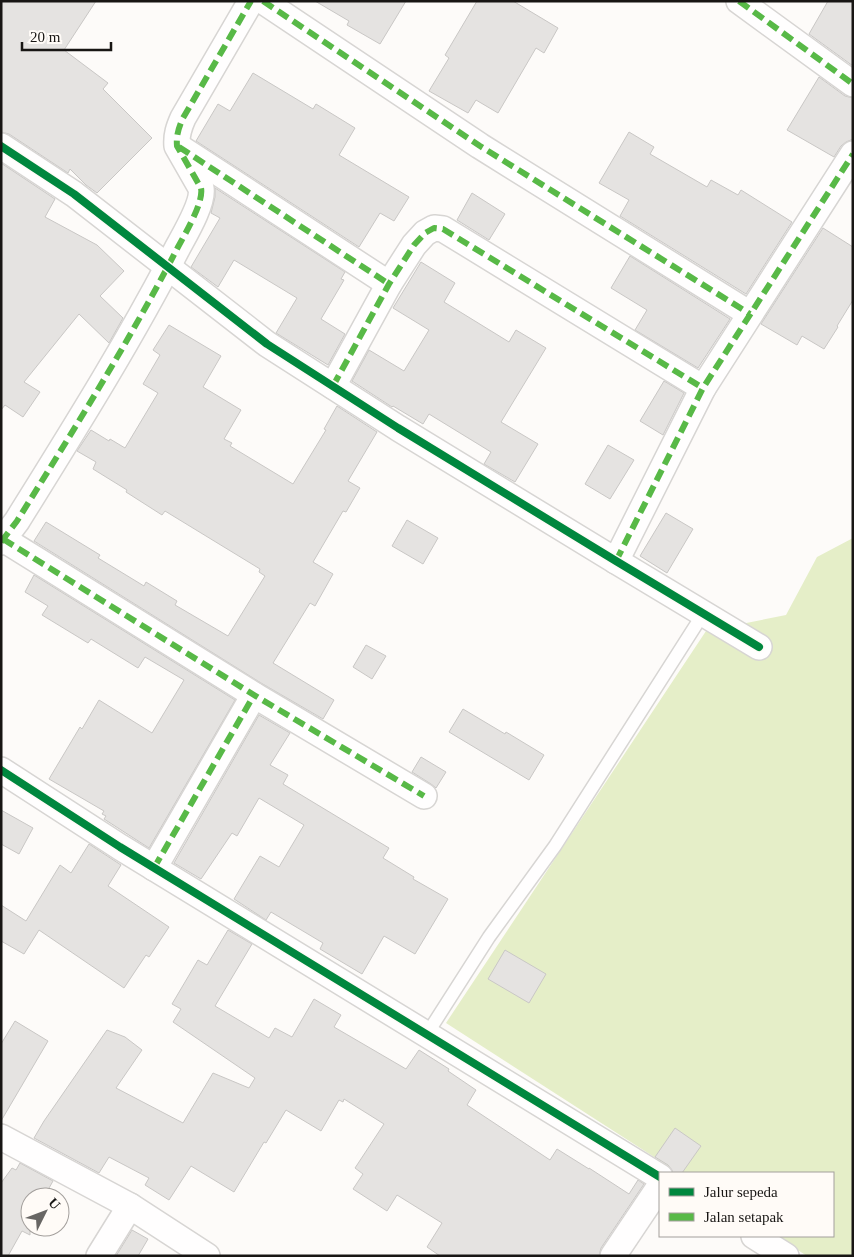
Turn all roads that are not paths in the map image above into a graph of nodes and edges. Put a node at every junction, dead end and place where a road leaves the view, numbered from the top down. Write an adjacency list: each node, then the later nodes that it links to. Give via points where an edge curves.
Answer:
1 (252, 1): 6 (street, via 183,118)
2 (263, 1): 10 (street, via 480,146)
3 (739, 1): 4 (street)
4 (853, 84)
5 (1, 146): 8 (street, via 74,194)
6 (177, 146): 8 (street, via 202,192 196,211); 9 (street)
7 (853, 154): 10 (street)
8 (167, 267): 11 (street, via 267,344); 13 (street, via 111,369)
9 (389, 284): 11 (street); 12 (street, via 425,233 434,228 442,229)
10 (750, 314): 12 (street)
11 (333, 386): 14 (street)
12 (703, 388): 14 (street)
13 (2, 541): 17 (street)
14 (616, 561): 15 (street)
15 (703, 614): 16 (street); 21 (lane, via 555,846 489,937)
16 (758, 646)
17 (254, 695): 19 (street); 20 (street)
18 (1, 770): 20 (street)
19 (424, 796)
20 (154, 868): 21 (street)
21 (427, 1034): 23 (street)
22 (1, 1137): 25 (street)
23 (659, 1176)
24 (659, 1187): 29 (street)
25 (130, 1206): 27 (street); 28 (street)
26 (756, 1237): 30 (street)
27 (99, 1256)
28 (207, 1256)
29 (613, 1256)
30 (786, 1256)

